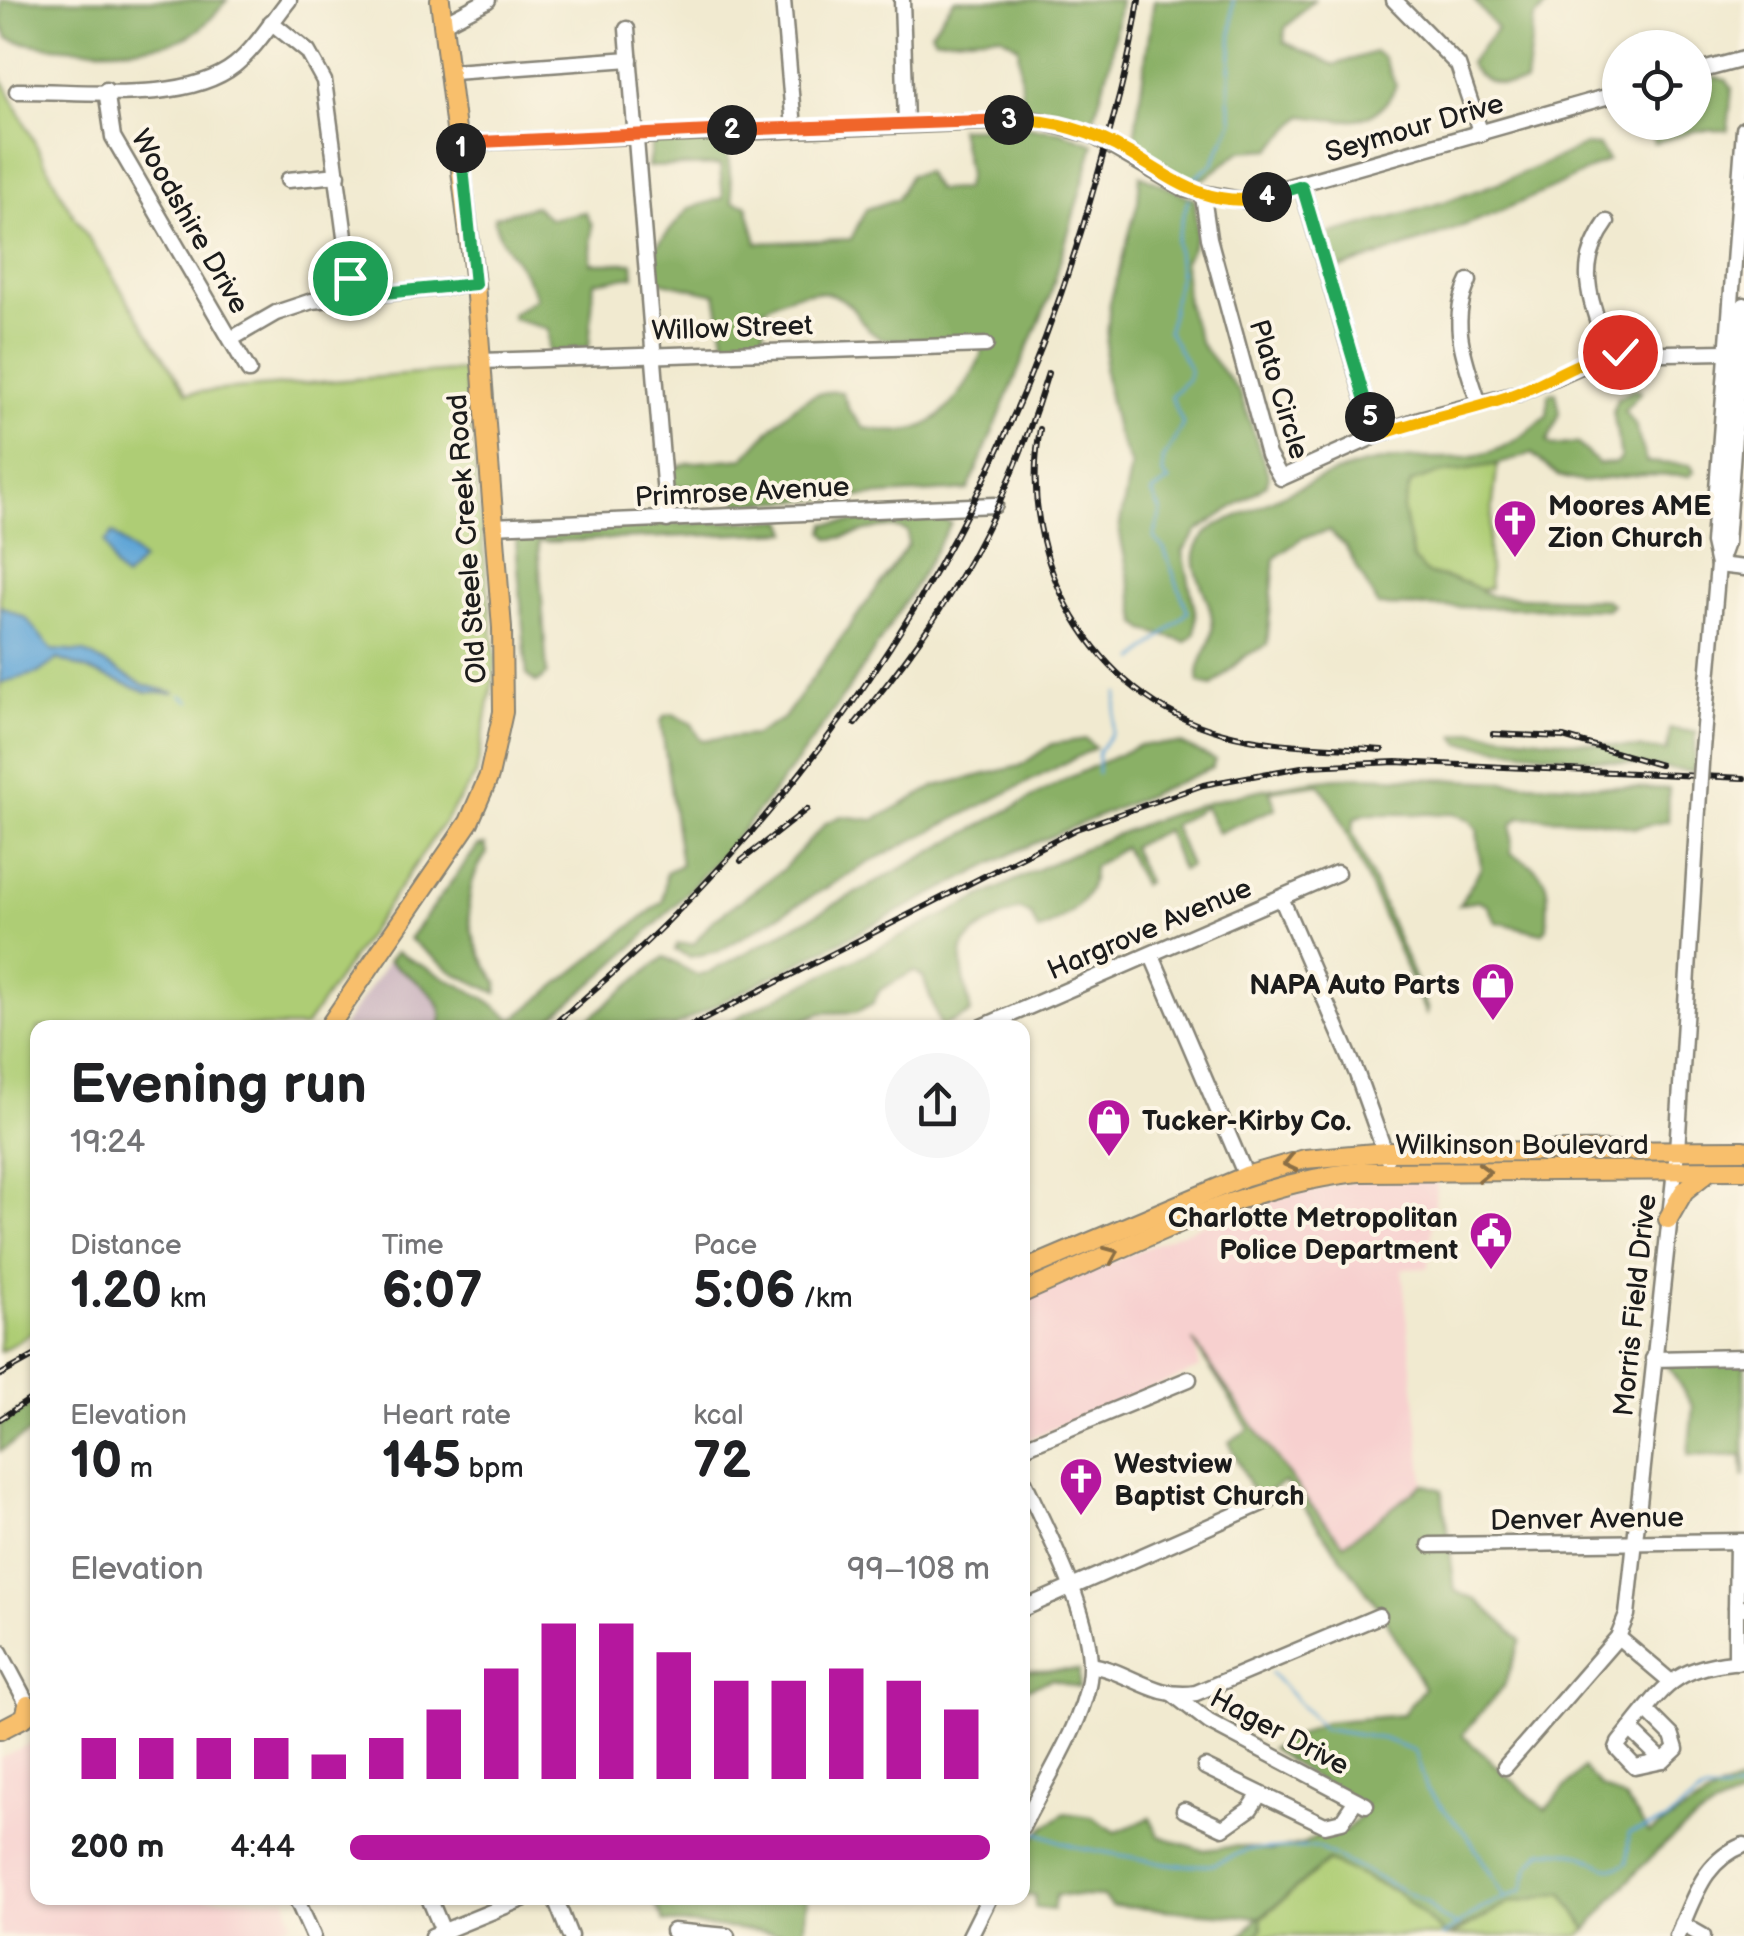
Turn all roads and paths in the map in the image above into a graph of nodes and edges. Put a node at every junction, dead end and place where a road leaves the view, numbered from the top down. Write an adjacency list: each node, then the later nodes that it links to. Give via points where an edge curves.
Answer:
1 (289, 0): 7 (street)
2 (440, 0): 8 (main road, Old Steele Creek Road)
3 (488, 0): 8 (street)
4 (783, 0): 18 (street)
5 (902, 0): 17 (street)
6 (1394, 0): 20 (street, via 1458,65)
7 (271, 22): 14 (street, via 236,63 205,82); 23 (street, via 318,67)
8 (446, 22): 13 (main road, Old Steele Creek Road)
9 (627, 29): 10 (street)
10 (630, 59): 13 (street); 21 (street)
11 (1744, 59): 12 (street)
12 (1712, 67)
13 (453, 72): 22 (main road, Old Steele Creek Road)
14 (106, 90): 15 (street); 32 (street, Woodshire Drive, via 113,137)
15 (18, 91)
16 (1602, 98): 20 (street, Seymour Drive)
17 (906, 124): 18 (street, Seymour Drive); 26 (street, Seymour Drive, via 1050,122 1092,135)
18 (794, 128): 21 (street, Seymour Drive)
19 (1744, 128): 34 (street, Morris Field Drive)
20 (1481, 134): 25 (street, Seymour Drive)
21 (637, 135): 22 (street, Seymour Drive); 36 (street)
22 (460, 143): 29 (main road, Old Steele Creek Road)
23 (338, 175): 24 (street); 30 (street)
24 (288, 180)
25 (1302, 186): 26 (street, Seymour Drive, via 1242,200); 40 (street)
26 (1203, 196): 40 (street, Plato Circle, via 1275,473 1286,477)
27 (1607, 222): 35 (street, via 1586,263)
28 (1469, 281): 39 (street, via 1459,303 1458,332)
29 (475, 284): 30 (street); 37 (main road, Old Steele Creek Road)
30 (353, 296): 32 (street, via 289,307)
31 (1744, 305): 44 (street, Morris Field Drive, via 1726,543)
32 (231, 339): 38 (street, Woodshire Drive)
33 (986, 345): 36 (street, Willow Street)
34 (1727, 352): 35 (street); 44 (street, Morris Field Drive, via 1713,543)
35 (1608, 354): 39 (street)
36 (654, 356): 37 (street, Willow Street); 42 (street)
37 (480, 361): 43 (main road, Old Steele Creek Road)
38 (249, 371)
39 (1479, 404): 40 (street)
40 (1376, 436)
41 (995, 505): 42 (street, Primrose Avenue)
42 (667, 520): 43 (street, Primrose Avenue)
43 (492, 526): 49 (main road, Old Steele Creek Road, via 505,690 489,776 446,860)
44 (1718, 565): 45 (street); 52 (street, Morris Field Drive, bridge)
45 (1744, 568)
46 (1337, 874): 47 (street, Hargrove Avenue)
47 (1282, 900): 48 (street, Hargrove Avenue); 53 (street)
48 (1152, 956): 50 (street, Hargrove Avenue); 58 (street)
49 (334, 1020)
50 (999, 1020)
51 (1744, 1150): 52 (main road, Wilkinson Boulevard)
52 (1677, 1151): 53 (main road, Wilkinson Boulevard); 56 (street, Morris Field Drive)
53 (1387, 1152): 57 (street); 58 (main road, Wilkinson Boulevard, one-way to 58, via 1306,1159)
54 (1709, 1170): 55 (main road, Wilkinson Boulevard); 56 (main road, Wilkinson Boulevard); 59 (main road, via 1684,1191)
55 (1744, 1170)
56 (1673, 1171): 57 (main road, Wilkinson Boulevard, one-way to 56); 59 (street, Morris Field Drive)
57 (1387, 1172): 61 (main road, Wilkinson Boulevard, one-way to 57, via 1278,1186)
58 (1246, 1176): 60 (main road, Wilkinson Boulevard)
59 (1668, 1219): 63 (street, Morris Field Drive)
60 (1030, 1268)
61 (1030, 1291)
62 (1744, 1357): 63 (street)
63 (1654, 1358): 69 (street, Morris Field Drive)
64 (1189, 1379): 65 (street)
65 (1030, 1445)
66 (1030, 1496): 71 (street)
67 (1270, 1500): 71 (street)
68 (1740, 1542): 69 (street, Denver Avenue); 73 (street)
69 (1634, 1543): 70 (street, Denver Avenue); 75 (street, Morris Field Drive, via 1627,1616)
70 (1430, 1545)
71 (1069, 1588): 72 (street); 78 (street)
72 (1030, 1605)
73 (1740, 1608): 77 (street)
74 (1379, 1616): 80 (street, via 1211,1689)
75 (1618, 1638): 79 (street); 92 (street, Morris Field Drive)
76 (0, 1652): 81 (street)
77 (1740, 1662): 79 (street, via 1704,1664)
78 (1090, 1665): 80 (street, Hager Drive); 94 (street, via 1083,1700)
79 (1670, 1681): 84 (street)
80 (1174, 1695): 93 (street, Hager Drive, via 1209,1722 1361,1802 1329,1826)
81 (30, 1697)
82 (30, 1703): 85 (main road)
83 (30, 1708): 88 (main road)
84 (1646, 1710): 87 (street); 90 (street, via 1676,1744)
85 (0, 1718)
86 (30, 1727): 89 (main road)
87 (1630, 1728): 90 (street); 90 (street, via 1617,1748 1622,1755 1636,1767)
88 (0, 1730)
89 (0, 1742)
90 (1663, 1761)
91 (1205, 1767): 93 (street)
92 (1506, 1768)
93 (1260, 1794): 95 (street, via 1250,1810 1223,1828)
94 (1030, 1810)
95 (1184, 1810)
96 (1744, 1846): 103 (street, via 1703,1878)
97 (299, 1905): 105 (street)
98 (431, 1905): 104 (street)
99 (508, 1905): 104 (street)
100 (558, 1905): 106 (street)
101 (985, 1905): 108 (street)
102 (673, 1930): 107 (street)
103 (1680, 1930): 109 (street)
104 (440, 1934)
105 (313, 1936)
106 (570, 1936)
107 (727, 1936)
108 (970, 1936)
109 (1703, 1936)

